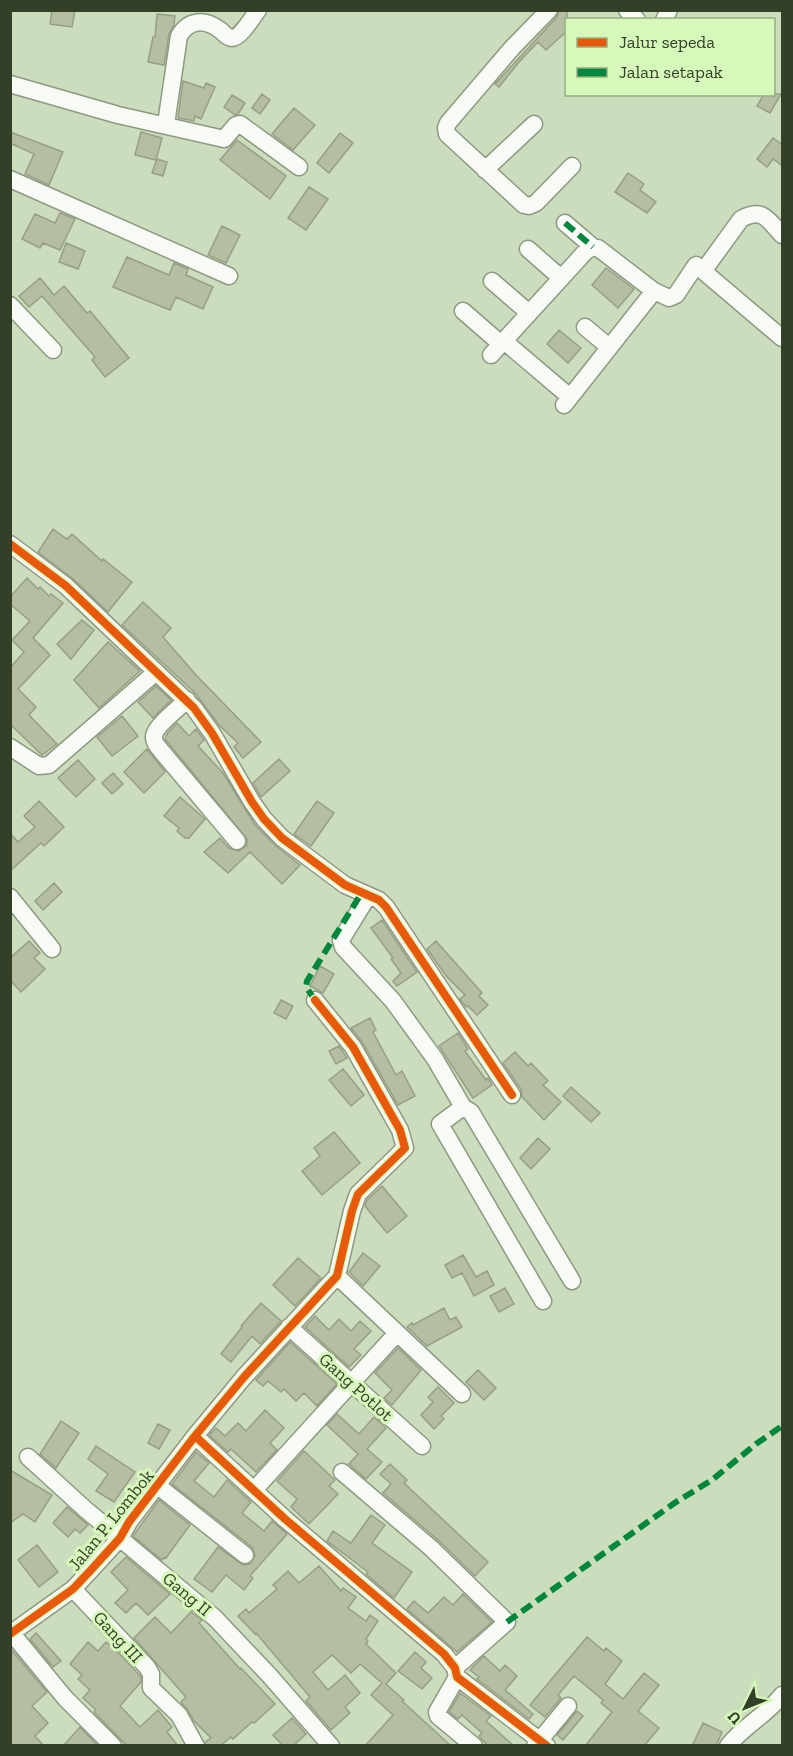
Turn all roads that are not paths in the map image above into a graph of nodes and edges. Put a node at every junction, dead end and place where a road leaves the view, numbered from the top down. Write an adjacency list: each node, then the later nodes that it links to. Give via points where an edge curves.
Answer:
1 (258, 10): 4 (street, via 232,38 198,21 183,29)
2 (549, 10): 8 (street, via 446,128 450,138)
3 (10, 84): 4 (street)
4 (166, 124): 7 (street, via 223,139 240,124)
5 (534, 124): 8 (street)
6 (572, 166): 8 (street, via 529,206)
7 (299, 167)
8 (485, 170)
9 (10, 178): 15 (street)
10 (565, 223): 12 (street)
11 (783, 235): 14 (street, via 764,216 748,215)
12 (593, 248): 16 (street); 18 (street)
13 (528, 249): 16 (street)
14 (704, 270): 18 (street, via 696,265 671,299); 23 (street)
15 (230, 276)
16 (561, 278): 21 (street)
17 (492, 281): 21 (street)
18 (654, 291): 25 (street)
19 (10, 305): 26 (street)
20 (463, 311): 24 (street)
21 (530, 313): 24 (street)
22 (585, 327): 25 (street)
23 (783, 338)
24 (499, 347): 25 (street, via 567,401)
25 (609, 347)
26 (53, 350)
27 (10, 544): 28 (street, via 66,586)
28 (156, 672): 29 (street); 30 (street, via 46,767)
29 (187, 700): 31 (street, via 154,732 154,739); 32 (street, via 212,733 264,819 297,851 345,885)
30 (10, 747)
31 (237, 841)
32 (368, 896): 36 (street, via 386,907); 37 (street, via 341,940 342,947 393,1001 435,1059)
33 (10, 897): 34 (street)
34 (52, 949)
35 (315, 1000): 38 (street, via 353,1047 400,1130 405,1148 358,1194)
36 (512, 1095)
37 (463, 1107): 39 (street, via 471,1113); 40 (street, via 440,1124)
38 (337, 1276): 41 (street, Jalan P. Lombok); 42 (street)
39 (572, 1281)
40 (543, 1301)
41 (289, 1327): 43 (street, Gang Potlot); 45 (street, Jalan P. Lombok)
42 (397, 1333): 43 (street); 44 (street)
43 (351, 1384): 46 (street, Gang Potlot); 50 (street)
44 (462, 1394)
45 (195, 1436): 49 (street, Jalan P. Lombok); 50 (street)
46 (422, 1446)
47 (28, 1457): 51 (street, Gang II)
48 (342, 1472): 55 (street, via 431,1548 507,1622)
49 (158, 1486): 51 (street, Jalan P. Lombok); 52 (street)
50 (254, 1490): 55 (street, via 444,1654)
51 (120, 1538): 53 (street, Jalan P. Lombok); 61 (street, Gang II, via 215,1618)
52 (244, 1555)
53 (73, 1589): 54 (street, Jalan P. Lombok); 60 (street, Gang III, via 147,1667 151,1688 179,1715)
54 (11, 1632): 59 (street, via 65,1698)
55 (456, 1672): 58 (street); 62 (street, via 437,1712)
56 (783, 1695): 63 (street)
57 (568, 1706): 58 (street)
58 (541, 1743)
59 (112, 1746)
60 (196, 1746)
61 (331, 1746)
62 (474, 1746)
63 (728, 1746)

